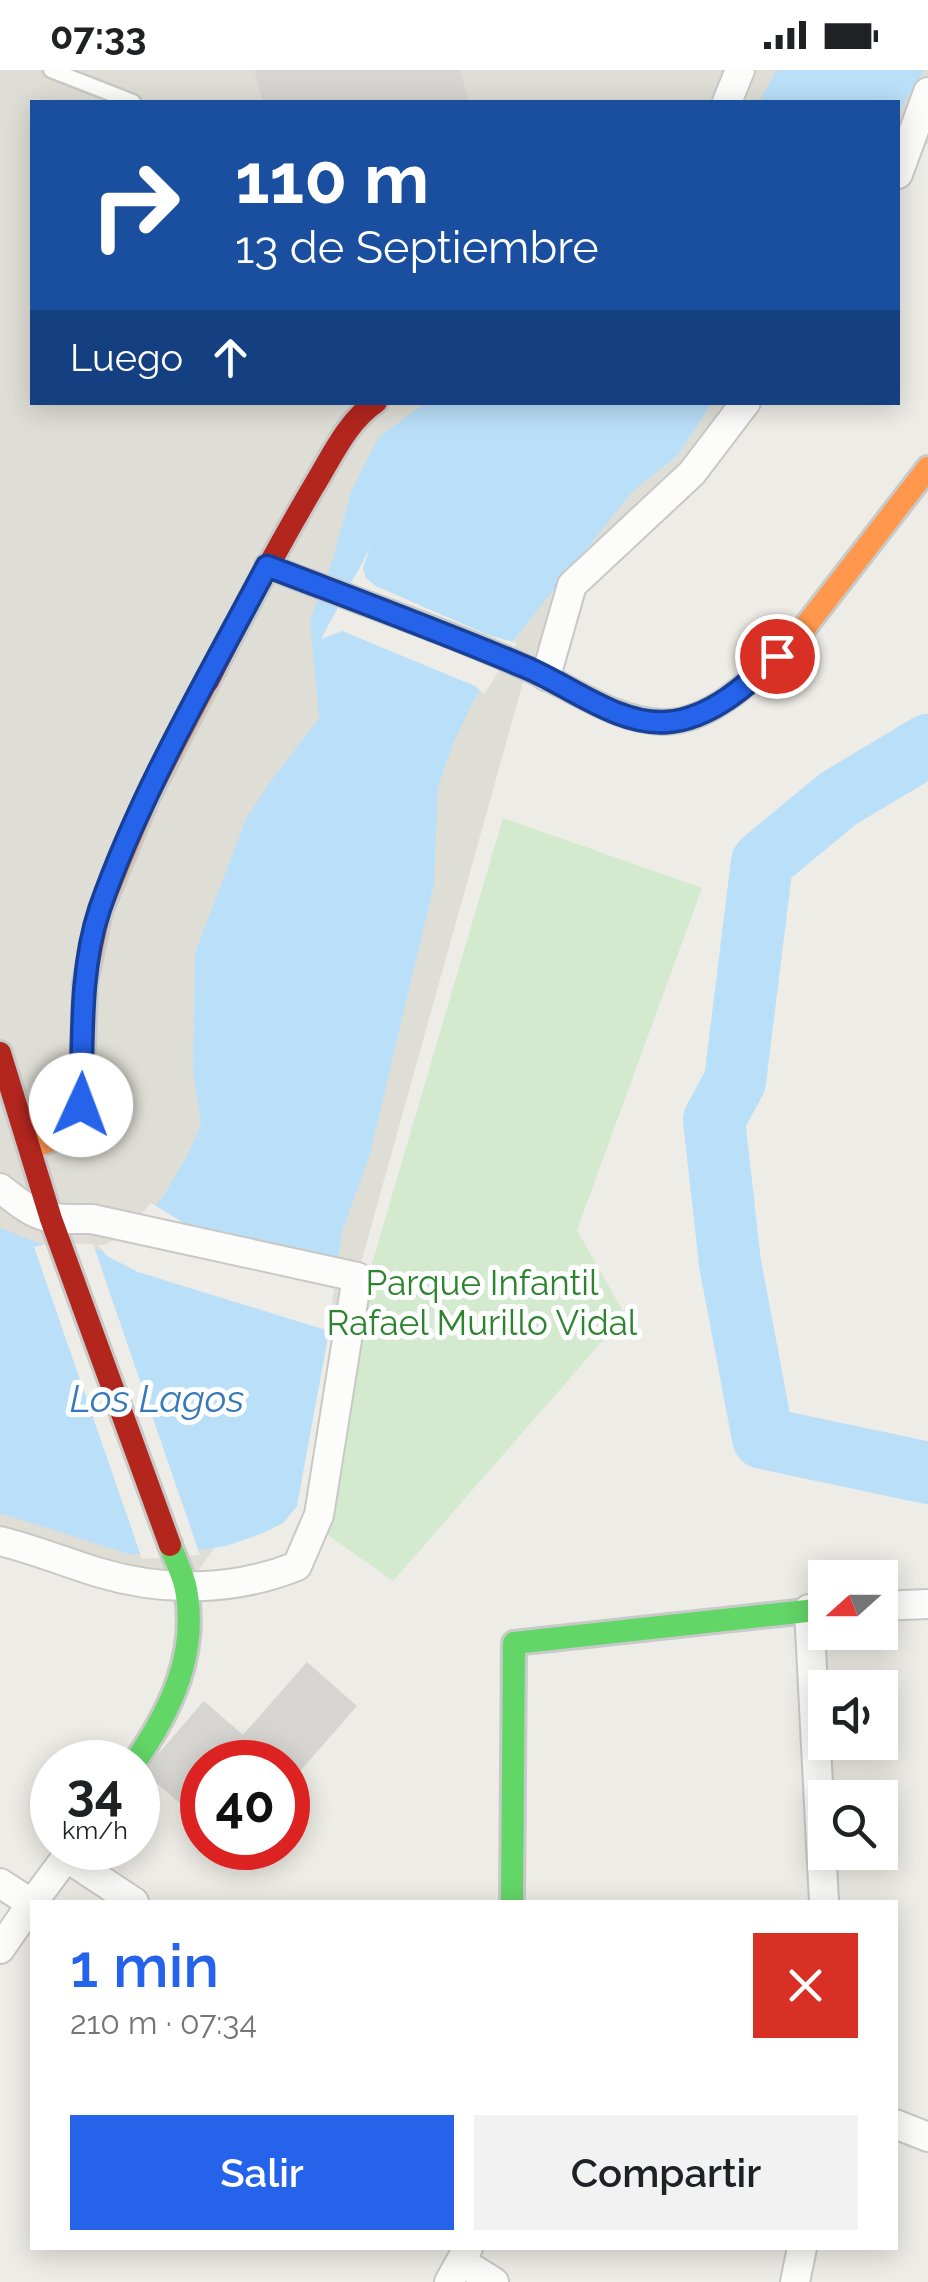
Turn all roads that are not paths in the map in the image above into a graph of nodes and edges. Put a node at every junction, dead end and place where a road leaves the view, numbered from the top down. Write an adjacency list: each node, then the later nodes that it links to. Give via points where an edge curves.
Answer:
1 (51, 70): 4 (lane)
2 (740, 70): 5 (street)
3 (928, 92): 6 (street)
4 (127, 100)
5 (727, 100)
6 (900, 169)
7 (372, 405): 10 (street, via 339,444)
8 (744, 405): 11 (street, via 692,472 572,584)
9 (928, 468): 11 (street, via 802,632 752,680 697,716 665,722 628,717)
10 (267, 566): 11 (street); 13 (street, via 147,798 100,910 85,982 81,1105 65,1134)
11 (537, 672)
12 (0, 1053): 13 (street)
13 (31, 1148): 15 (street)
14 (0, 1188): 15 (street)
15 (54, 1230): 17 (street); 17 (street, via 92,1218 349,1275 318,1515 297,1566 262,1580)
16 (0, 1541): 17 (street, via 101,1573)
17 (182, 1578): 22 (street, via 188,1640 182,1682)
18 (928, 1604): 19 (street)
19 (898, 1605)
20 (808, 1610): 28 (street, via 514,1643)
21 (818, 1650): 29 (street)
22 (152, 1740)
23 (57, 1870): 26 (street)
24 (93, 1870): 27 (street)
25 (0, 1883): 30 (street)
26 (34, 1900)
27 (131, 1900)
28 (512, 1900)
29 (824, 1900)
30 (30, 1902)
31 (30, 1906): 32 (street)
32 (0, 1949)
33 (898, 2125): 34 (street)
34 (928, 2136)
35 (802, 2250): 38 (street)
36 (460, 2264): 37 (street)
37 (494, 2282)
38 (795, 2282)

